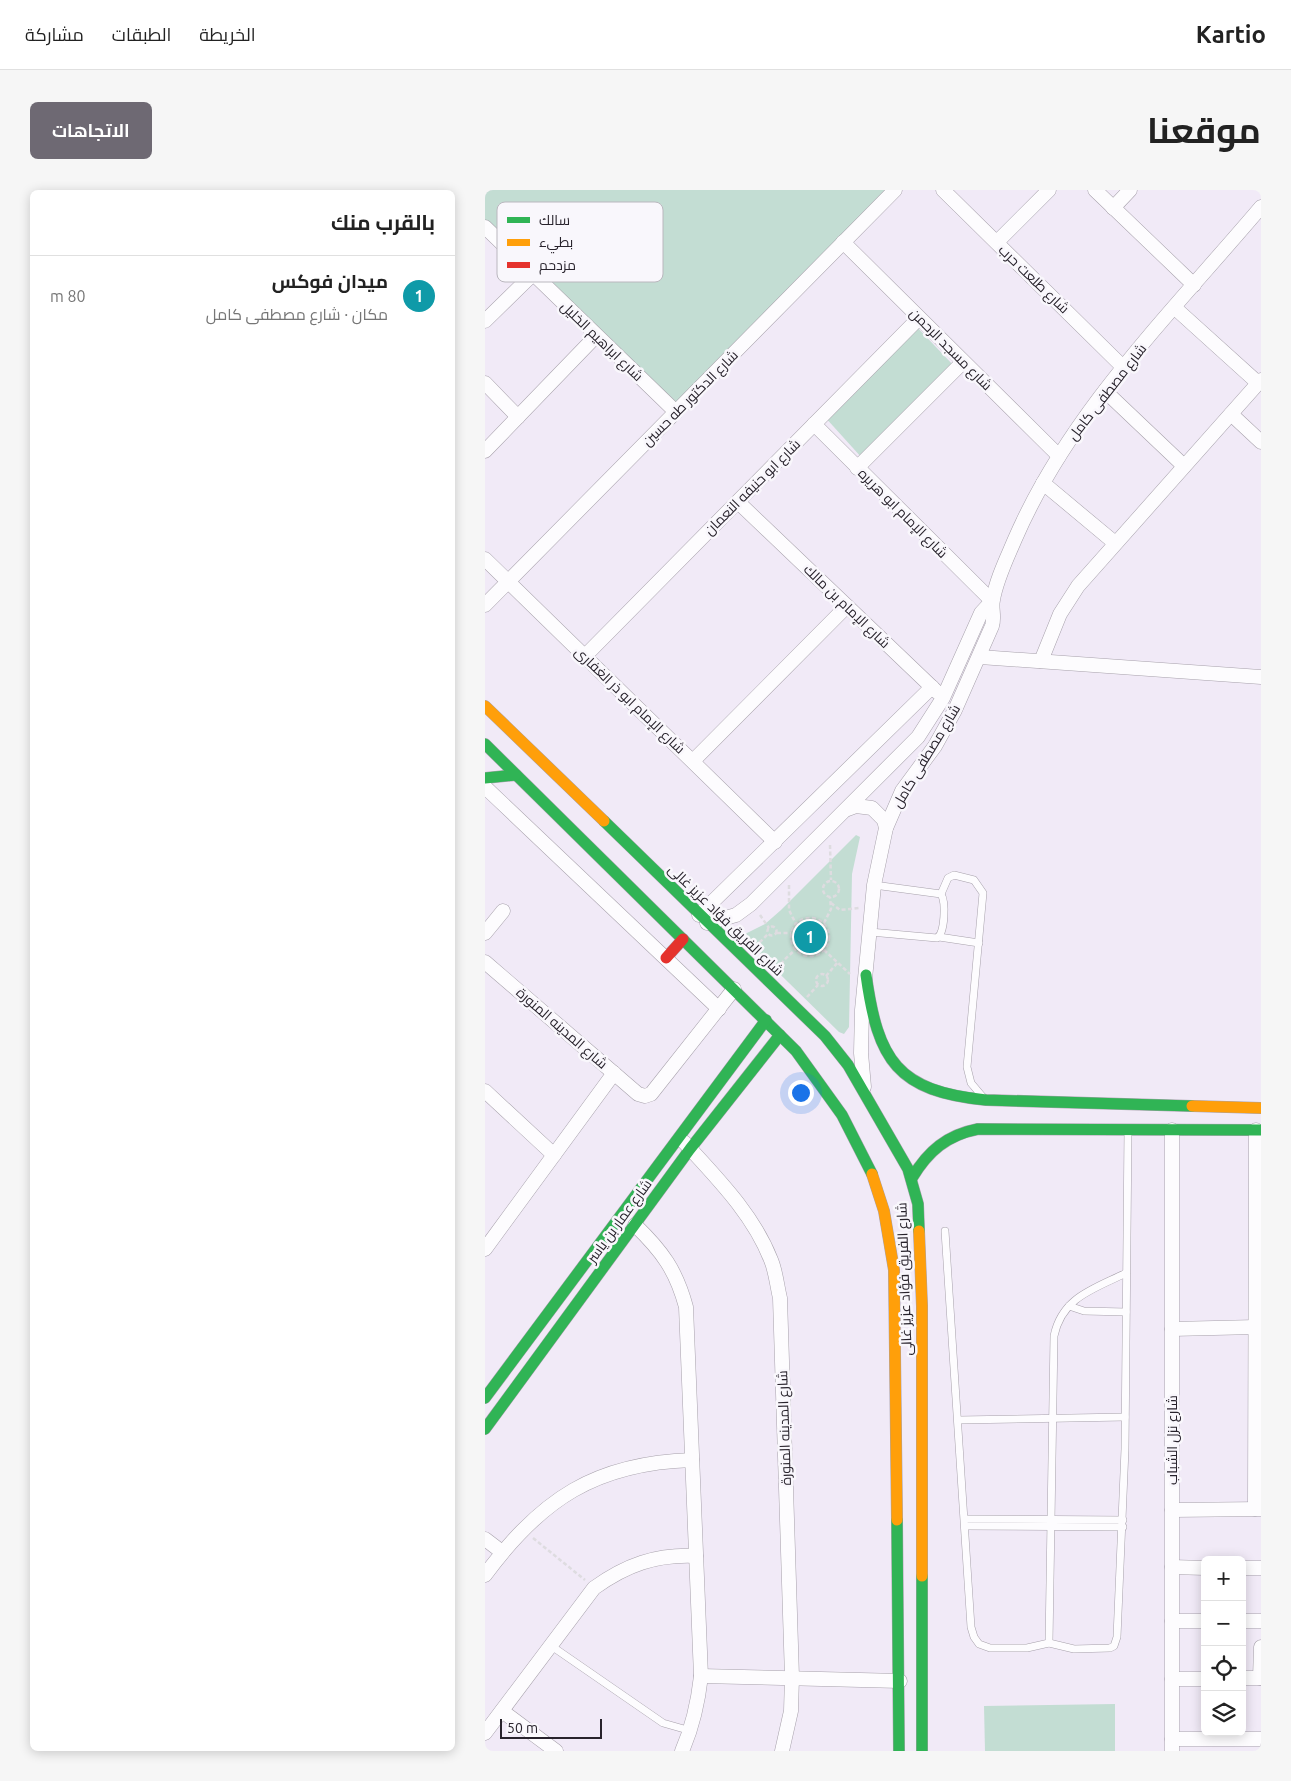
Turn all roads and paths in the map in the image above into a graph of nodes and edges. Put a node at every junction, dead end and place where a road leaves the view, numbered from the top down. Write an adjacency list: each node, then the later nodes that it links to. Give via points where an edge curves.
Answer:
1 (895, 190): 10 (street, شارع الدكتور طه حسين)
2 (943, 190): 11 (street, شارع طلعت حرب)
3 (1049, 190): 11 (street)
4 (1095, 190): 6 (street)
5 (1131, 190): 6 (street)
6 (1113, 208): 14 (street)
7 (1259, 214): 14 (street, شارع مصطفى كامل)
8 (485, 227): 9 (street, شارع ابراهيم الخليل)
9 (497, 239)
10 (843, 242): 16 (street, شارع مسجد الرحمن); 24 (street, شارع الدكتور طه حسين)
11 (997, 242): 20 (street, شارع طلعت حرب)
12 (525, 282): 17 (street)
13 (541, 282): 18 (street, شارع ابراهيم الخليل)
14 (1194, 285): 15 (street, شارع مصطفى كامل)
15 (1175, 308): 20 (street, شارع مصطفى كامل); 21 (street)
16 (919, 318): 19 (street, شارع مسجد الرحمن); 27 (street, شارع ابو حنيفه النعمان)
17 (485, 322)
18 (597, 336): 24 (street, شارع ابراهيم الخليل); 26 (street)
19 (963, 362): 30 (street, شارع مسجد الرحمن); 32 (street)
20 (1125, 368): 23 (street, شارع مصطفى كامل)
21 (1260, 382): 25 (street)
22 (485, 383): 26 (street)
23 (1105, 391): 30 (street, شارع مصطفى كامل); 31 (street)
24 (676, 412): 37 (street, شارع الدكتور طه حسين)
25 (1231, 414): 28 (street); 31 (street)
26 (518, 417): 29 (street)
27 (814, 424): 32 (street, شارع الإمام ابو هريره); 34 (street, شارع ابو حنيفه النعمان)
28 (1261, 442)
29 (485, 451)
30 (1059, 456): 33 (street, شارع مصطفى كامل)
31 (1184, 466): 35 (street)
32 (857, 468): 38 (street, شارع الإمام ابو هريره)
33 (1043, 483): 35 (street); 38 (street, شارع مصطفى كامل, via 1020,529)
34 (738, 502): 40 (street, شارع الإمام بن مالك); 41 (street, شارع ابو حنيفه النعمان)
35 (1115, 543): 43 (street, via 1068,600)
36 (485, 559): 37 (street, شارع الإمام ابو ذر الغفارى)
37 (508, 582): 39 (street, شارع الدكتور طه حسين); 41 (street, شارع الإمام ابو ذر الغفارى)
38 (992, 601): 42 (street, شارع مصطفى كامل, via 994,620); 46 (street, شارع مصطفى كامل, via 978,618)
39 (485, 605)
40 (847, 606): 45 (street, شارع الإمام بن مالك); 50 (street)
41 (585, 656): 50 (street, شارع الإمام ابو ذر الغفارى)
42 (980, 657): 43 (street); 48 (street, شارع مصطفى كامل)
43 (1041, 661): 44 (street)
44 (1261, 677)
45 (932, 687): 46 (street, شارع الإمام بن مالك); 57 (street)
46 (943, 698): 48 (street, شارع الإمام بن مالك); 54 (street, شارع مصطفى كامل, via 917,737)
47 (485, 706): 67 (street, شارع الفريق فؤاد عزيز غالى)
48 (955, 710): 56 (street, شارع مصطفى كامل, via 935,746 902,791)
49 (485, 744): 51 (street, شارع الفريق فؤاد عزيز غالى)
50 (693, 761): 57 (street, شارع الإمام ابو ذر الغفارى)
51 (516, 775): 52 (street); 76 (street, شارع الفريق فؤاد عزيز غالى)
52 (485, 778)
53 (485, 787): 80 (street)
54 (848, 809): 55 (street, شارع مصطفى كامل); 56 (street, via 864,805 872,808 879,813)
55 (827, 828): 58 (street, شارع مصطفى كامل); 59 (path)
56 (886, 828): 60 (street, شارع مصطفى كامل)
57 (775, 842): 67 (street)
58 (791, 864): 65 (street, شارع مصطفى كامل); 69 (path, via 788,902)
59 (831, 880): 62 (path, via 822,887); 62 (path, via 839,887 837,894)
60 (874, 885): 61 (lane); 64 (street, شارع مصطفى كامل)
61 (941, 894): 75 (lane, via 944,901); 77 (lane, via 951,875 970,878 978,884 983,894)
62 (830, 898): 63 (path)
63 (831, 903): 64 (path, via 834,907 855,910); 68 (path)
64 (872, 903): 71 (street, شارع مصطفى كامل)
65 (751, 904): 67 (street, شارع مصطفى كامل, via 736,915); 70 (path)
66 (503, 911): 72 (street)
67 (703, 919): 85 (street, شارع الفريق فؤاد عزيز غالى)
68 (823, 923): 69 (path, via 817,918 801,918); 79 (path, via 829,928 830,943)
69 (795, 924): 74 (path)
70 (769, 928): 73 (path, via 774,927); 73 (path, via 770,936)
71 (870, 932): 75 (lane); 84 (street, شارع مصطفى كامل)
72 (485, 933)
73 (777, 933): 74 (path)
74 (791, 933): 78 (path, via 792,946)
75 (939, 937): 77 (lane)
76 (683, 939): 80 (street); 86 (street, شارع الفريق فؤاد عزيز غالى)
77 (979, 943): 93 (lane, via 967,1067 971,1083)
78 (796, 949): 79 (path, via 804,956 819,955); 85 (path, via 784,960)
79 (824, 950): 82 (path)
80 (666, 958): 87 (street)
81 (485, 962): 90 (street, شارع المدينه المنورة)
82 (839, 962): 83 (path); 84 (path)
83 (826, 976): 83 (path, via 816,977 818,985 826,984)
84 (865, 982): 92 (street, شارع مصطفى كامل, via 861,1039); 93 (street, via 877,1032 897,1068 917,1084 941,1095)
85 (771, 985): 92 (street, شارع الفريق فؤاد عزيز غالى, via 825,1036 848,1065)
86 (734, 989): 87 (street); 88 (street, شارع الفريق فؤاد عزيز غالى)
87 (719, 1009): 90 (street, شارع المدينه المنورة, via 651,1094 638,1094)
88 (765, 1020): 89 (street, شارع الفريق فؤاد عزيز غالى); 98 (street, شارع عمار بن ياسر)
89 (780, 1035): 99 (street, شارع عمار بن ياسر); 107 (street, شارع الفريق فؤاد عزيز غالى, via 824,1086 860,1148 885,1214 893,1259)
90 (614, 1072): 100 (street)
91 (485, 1091): 100 (street)
92 (865, 1095): 101 (street, شارع الفريق فؤاد عزيز غالى)
93 (986, 1100): 95 (street)
94 (1261, 1108): 95 (street)
95 (1128, 1117): 96 (street); 101 (street, via 965,1131 952,1135 930,1151); 106 (lane)
96 (1172, 1130): 97 (street); 112 (street, شارع نزل الشباب)
97 (1259, 1130): 104 (street)
98 (678, 1136): 99 (street, شارع المدينه المنورة); 115 (street, شارع عمار بن ياسر)
99 (691, 1149): 102 (street, شارع عمار بن ياسر); 145 (street, شارع المدينه المنورة, via 734,1197 756,1228 772,1262 780,1298)
100 (554, 1155): 105 (street)
101 (912, 1178): 108 (street, شارع الفريق فؤاد عزيز غالى, via 918,1204)
102 (635, 1225): 120 (street, شارع عمار بن ياسر); 121 (street, via 668,1261 679,1283 685,1307)
103 (945, 1231): 119 (lane)
104 (1259, 1244): 111 (street)
105 (485, 1249)
106 (1127, 1273): 109 (lane); 110 (lane)
107 (896, 1305): 108 (street, via 909,1312); 113 (street, شارع الفريق فؤاد عزيز غالى)
108 (922, 1306): 114 (street, شارع الفريق فؤاد عزيز غالى)
109 (1069, 1306): 110 (lane, via 1084,1311); 118 (lane, via 1057,1322 1054,1336)
110 (1126, 1312): 116 (lane)
111 (1256, 1327): 112 (street); 117 (street)
112 (1172, 1329): 123 (street, شارع نزل الشباب)
113 (905, 1381): 114 (street); 150 (street, شارع الفريق فؤاد عزيز غالى)
114 (922, 1388): 162 (street, شارع الفريق فؤاد عزيز غالى)
115 (485, 1398)
116 (1125, 1417): 118 (lane); 126 (lane)
117 (1258, 1417): 122 (street)
118 (1053, 1418): 119 (lane); 125 (lane)
119 (959, 1420): 124 (lane)
120 (485, 1429)
121 (692, 1460): 127 (street, via 663,1461 601,1476 546,1508); 130 (street)
122 (1258, 1509): 123 (street)
123 (1172, 1510): 131 (street, شارع نزل الشباب)
124 (965, 1522): 125 (lane); 141 (lane, via 974,1637 979,1644 990,1648 1027,1648)
125 (1051, 1523): 126 (lane); 141 (lane)
126 (1123, 1524): 141 (lane, via 1116,1642 1105,1649 1075,1649)
127 (522, 1529): 129 (street); 136 (path)
128 (485, 1539): 129 (street)
129 (502, 1552): 135 (street)
130 (696, 1556): 136 (street, via 676,1555 633,1564); 144 (street)
131 (1172, 1568): 132 (street); 137 (street, شارع نزل الشباب)
132 (1201, 1568)
133 (1246, 1568): 134 (street)
134 (1261, 1568)
135 (485, 1575)
136 (594, 1588): 142 (street)
137 (1172, 1621): 138 (street); 148 (street, شارع نزل الشباب)
138 (1201, 1621)
139 (1246, 1621): 140 (street)
140 (1261, 1622)
141 (1049, 1643)
142 (550, 1645): 151 (street); 153 (lane, via 663,1723)
143 (1261, 1647): 147 (street)
144 (701, 1676): 145 (street); 153 (street)
145 (792, 1677): 150 (street); 159 (street, شارع المدينه المنورة, via 791,1711)
146 (1246, 1678): 147 (street)
147 (1260, 1678)
148 (1172, 1679): 149 (street); 156 (street, شارع نزل الشباب)
149 (1201, 1679)
150 (900, 1681): 152 (street, شارع الفريق فؤاد عزيز غالى)
151 (502, 1711): 154 (street); 157 (street)
152 (900, 1712): 160 (street); 161 (street, شارع الفريق فؤاد عزيز غالى)
153 (691, 1731): 158 (street)
154 (485, 1733)
155 (1261, 1739): 156 (street)
156 (1172, 1745)
157 (556, 1751)
158 (682, 1751)
159 (782, 1751)
160 (891, 1751)
161 (899, 1751)
162 (922, 1751)

